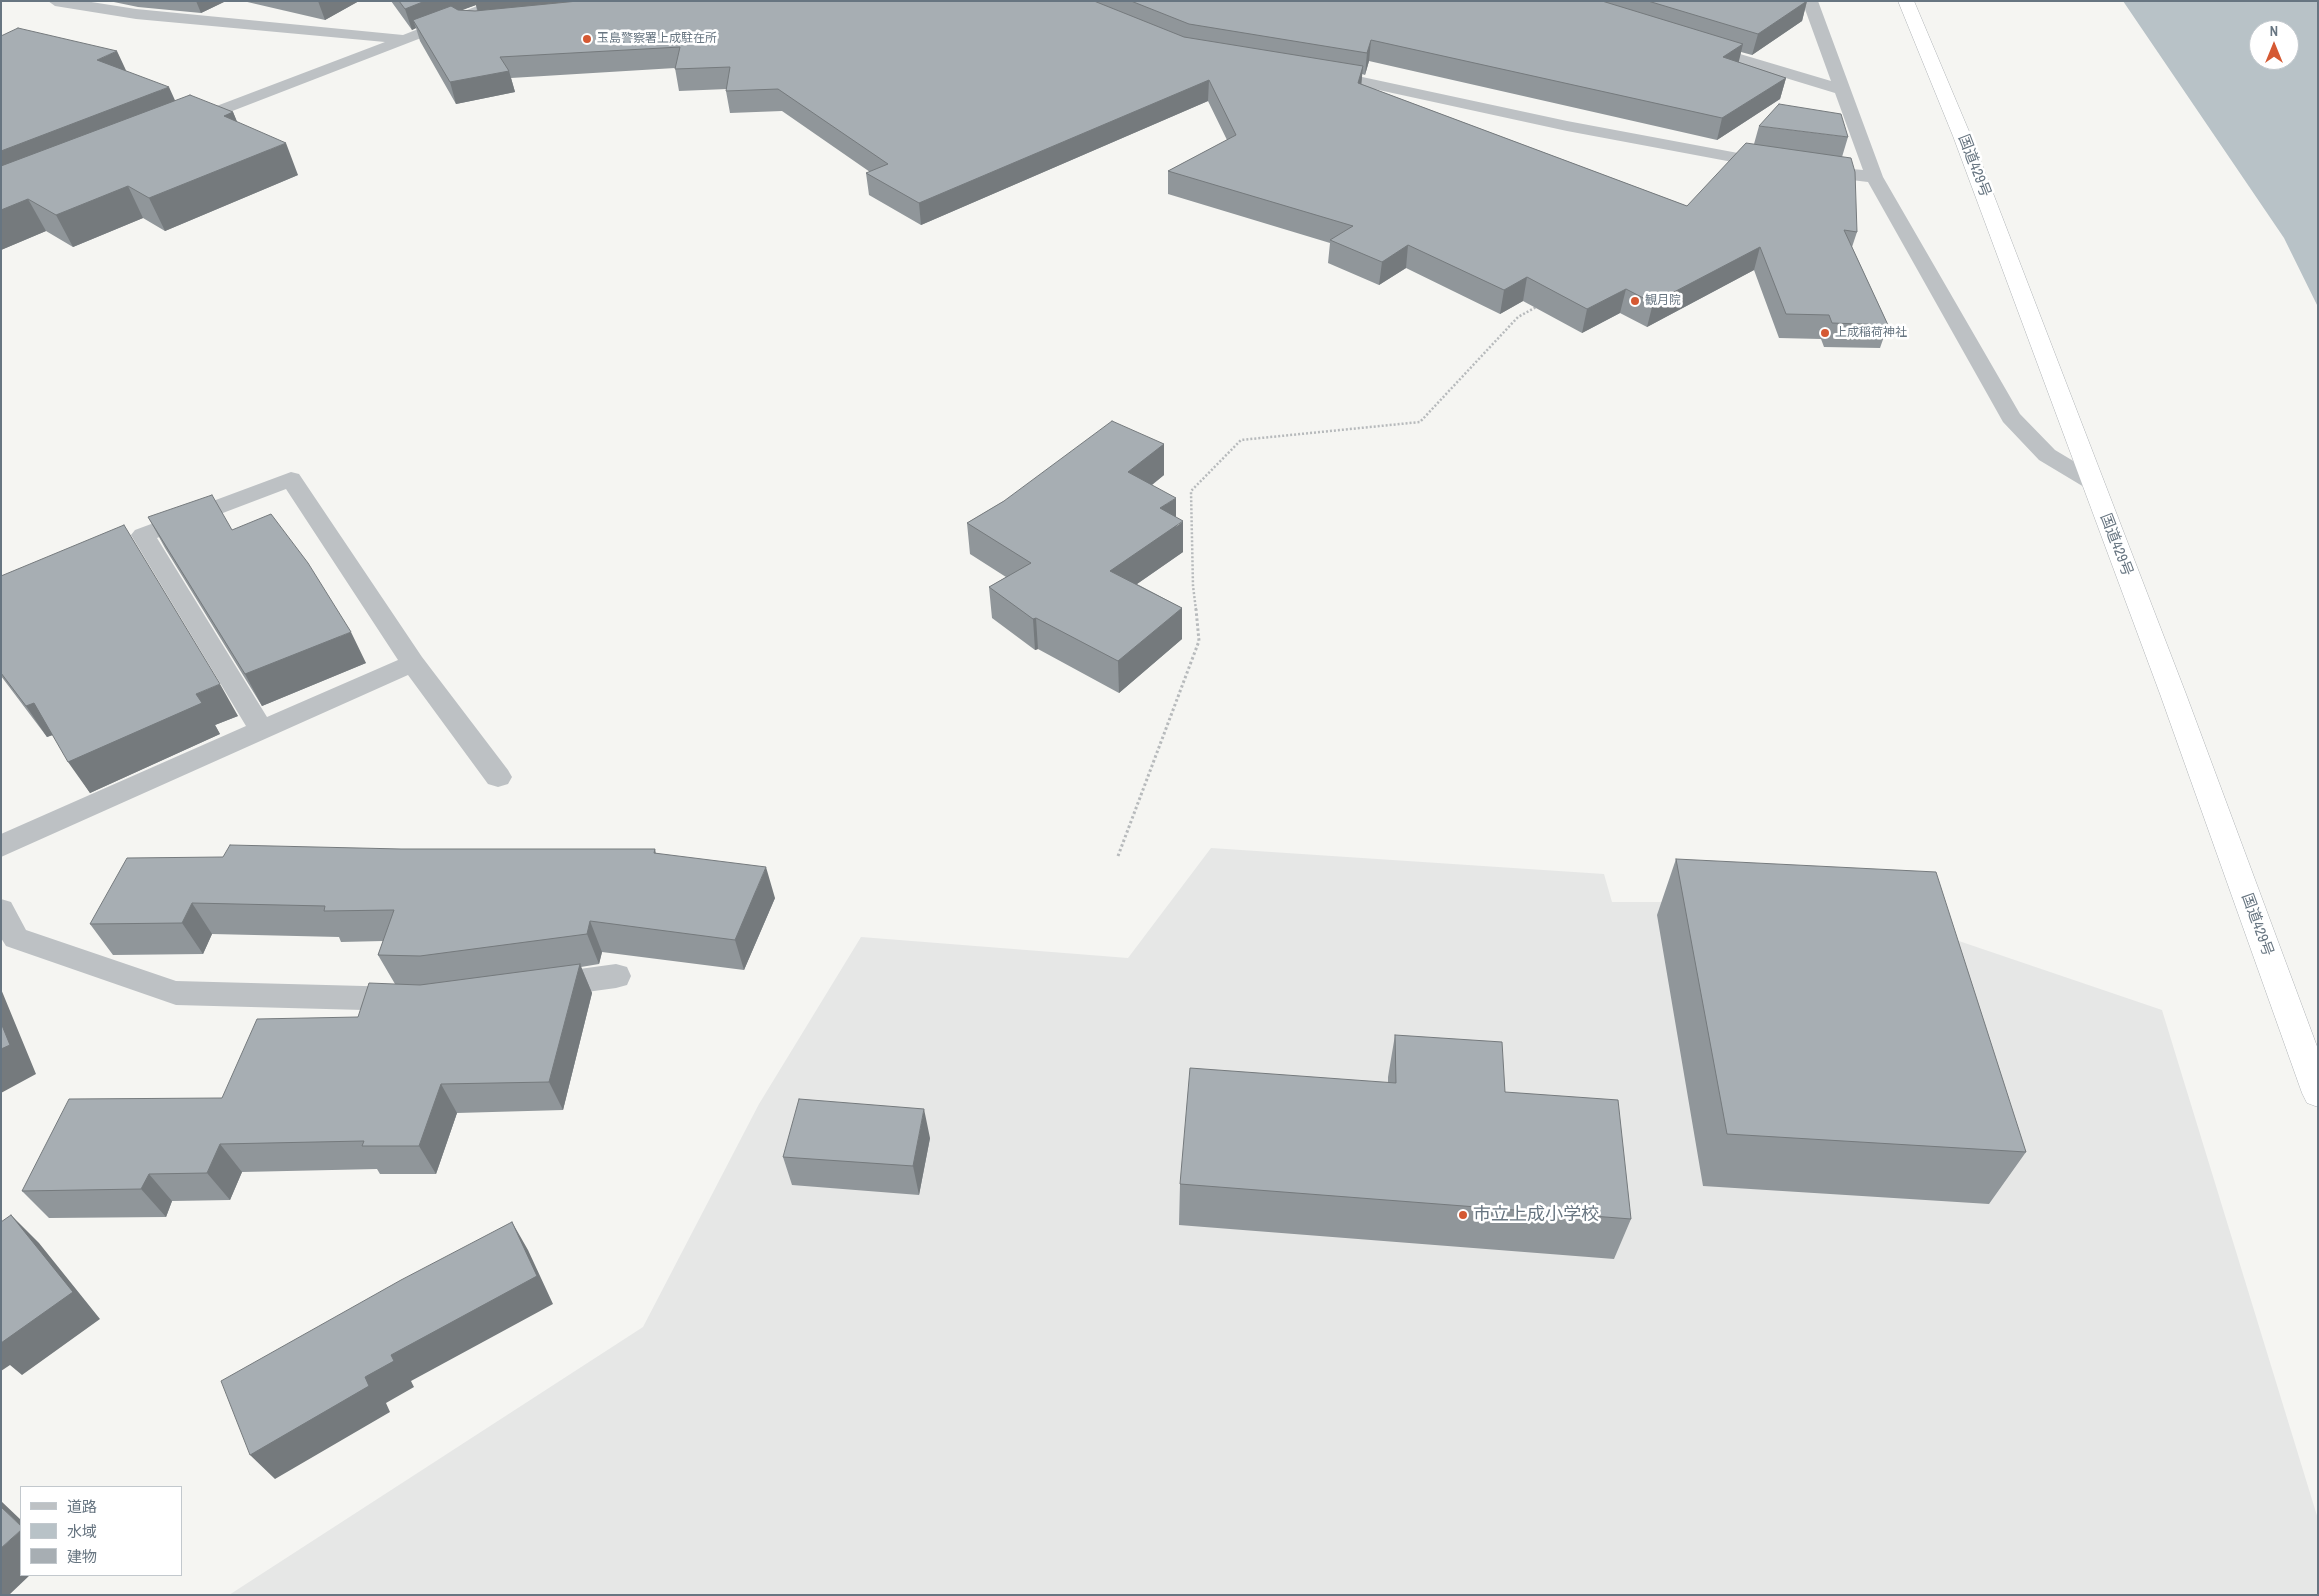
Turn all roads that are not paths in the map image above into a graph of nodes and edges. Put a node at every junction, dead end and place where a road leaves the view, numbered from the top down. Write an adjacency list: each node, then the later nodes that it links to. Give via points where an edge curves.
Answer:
1 (55, 1): 7 (street, via 136,14)
2 (504, 1): 5 (street)
3 (1810, 1): 10 (street)
4 (1906, 1): 13 (highway, 国道429号, via 1962,136)
5 (450, 23): 6 (street); 7 (street)
6 (481, 25)
7 (404, 39): 11 (street)
8 (1692, 44): 10 (street)
9 (1306, 71): 12 (street, via 1567,126 1795,168)
10 (1842, 90): 12 (street)
11 (175, 128)
12 (1874, 177): 13 (street, via 2011,417 2046,455)
13 (2092, 482): 22 (highway, 国道429号)
14 (413, 663): 15 (street); 15 (street, via 291,479 143,535); 16 (street)
15 (262, 730): 17 (street)
16 (498, 777)
17 (1, 846)
18 (1, 910): 21 (street, via 16,938 176,993)
19 (616, 976): 20 (street)
20 (521, 989)
21 (426, 1000)
22 (2318, 1093)

